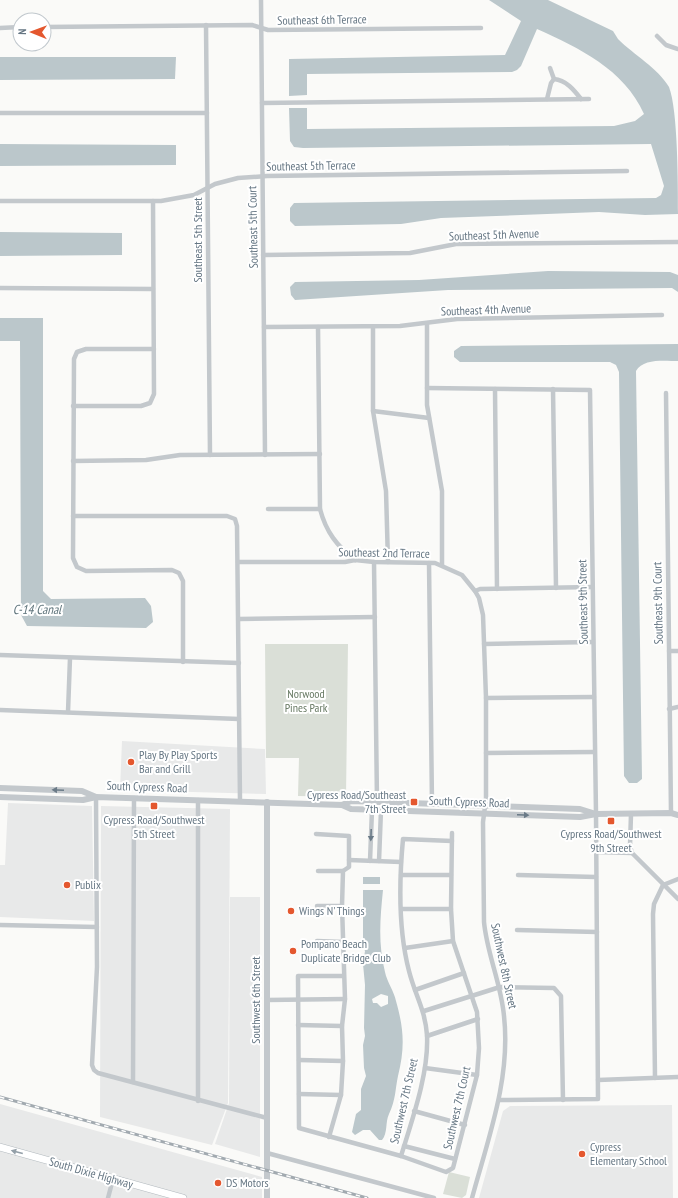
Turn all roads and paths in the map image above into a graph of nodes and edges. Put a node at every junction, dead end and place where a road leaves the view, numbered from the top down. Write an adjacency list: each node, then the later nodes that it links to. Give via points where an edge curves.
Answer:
1 (261, 0): 6 (street, Southeast 5th Court)
2 (206, 25): 4 (street, Southeast 6th Terrace); 6 (street, Southeast 6th Terrace, via 252,25); 17 (street, Southeast 5th Street)
3 (12, 27): 5 (street)
4 (52, 27)
5 (0, 28)
6 (261, 28): 7 (street, Southeast 6th Terrace); 15 (street, Southeast 5th Court)
7 (481, 28)
8 (657, 36): 9 (street, via 666,45)
9 (678, 48)
10 (550, 68): 11 (street)
11 (554, 79): 12 (street); 13 (street, via 563,81)
12 (547, 99): 13 (street); 15 (street)
13 (581, 99): 14 (street)
14 (589, 99)
15 (262, 103): 19 (street, Southeast 5th Court)
16 (0, 113): 17 (street)
17 (207, 113): 20 (street, Southeast 5th Street)
18 (627, 171): 19 (street, Southeast 5th Terrace)
19 (262, 176): 20 (street, Southeast 5th Terrace, via 238,178 215,184); 24 (street, Southeast 5th Court)
20 (208, 189): 22 (street, Southeast 5th Terrace, via 185,198); 41 (street, Southeast 5th Street)
21 (0, 201): 22 (street, Southeast 5th Terrace)
22 (152, 201): 26 (street)
23 (678, 242): 24 (street, Southeast 5th Avenue, via 456,244 410,253)
24 (263, 254): 29 (street, Southeast 5th Court)
25 (0, 288): 26 (street)
26 (153, 289): 32 (street)
27 (662, 315): 28 (street, Southeast 4th Avenue, via 463,319)
28 (427, 324): 31 (street, Southeast 4th Avenue); 33 (street)
29 (264, 327): 30 (street, Southeast 4th Avenue); 42 (street, Southeast 5th Court)
30 (318, 327): 31 (street, Southeast 4th Avenue); 40 (street)
31 (372, 327): 38 (street)
32 (154, 349): 37 (street, via 154,394 150,403 141,406); 37 (street, via 86,349 77,352 73,361)
33 (427, 388): 34 (street); 39 (street)
34 (495, 389): 35 (street); 55 (street)
35 (553, 389): 53 (street); 54 (street, Southeast 9th Street, via 590,390)
36 (666, 393): 61 (street, Southeast 9th Court)
37 (74, 406): 43 (street)
38 (373, 411): 39 (street); 50 (street, via 386,491)
39 (429, 418): 52 (street, via 442,491)
40 (320, 454): 42 (street); 45 (street)
41 (210, 455): 42 (street); 43 (street, via 167,456 146,460)
42 (265, 455)
43 (74, 461): 46 (street)
44 (268, 509): 45 (street)
45 (320, 509): 47 (street, via 328,533 342,550)
46 (73, 516): 48 (street, via 227,516 235,519 237,526); 65 (street, via 73,558 77,567 86,571 172,570 179,573 183,581)
47 (356, 560): 48 (street, Southeast 2nd Terrace); 49 (street, Southeast 2nd Terrace)
48 (238, 562): 58 (street)
49 (374, 562): 50 (street, Southeast 2nd Terrace); 57 (street)
50 (388, 562): 51 (street, Southeast 2nd Terrace)
51 (429, 563): 52 (street, Southeast 2nd Terrace); 84 (street)
52 (442, 565): 56 (street, Southeast 2nd Terrace, via 462,575)
53 (556, 588): 54 (street); 55 (street)
54 (592, 588): 59 (street, Southeast 9th Street)
55 (498, 589): 56 (street)
56 (475, 591): 60 (street, Southwest 8th Street, via 483,615)
57 (375, 617): 58 (street); 83 (street)
58 (239, 619): 66 (street)
59 (593, 642): 60 (street); 67 (street, Southeast 9th Street)
60 (484, 644): 68 (street, Southwest 8th Street)
61 (669, 651): 62 (street); 70 (street, Southeast 9th Court)
62 (678, 651)
63 (0, 655): 64 (street)
64 (70, 658): 65 (street); 72 (street)
65 (183, 662): 66 (street)
66 (239, 663): 73 (street)
67 (594, 697): 68 (street); 74 (street, Southeast 9th Street)
68 (486, 698): 75 (street, Southwest 8th Street)
69 (678, 708): 70 (street)
70 (669, 709): 93 (street, Southeast 9th Court)
71 (0, 710): 72 (street)
72 (68, 712): 73 (street)
73 (239, 719): 81 (street)
74 (594, 752): 75 (street); 91 (street, Southeast 9th Street)
75 (486, 753): 86 (street, Southwest 8th Street)
76 (0, 788): 78 (street, South Cypress Road, one-way to 76, via 82,791)
77 (0, 797): 78 (street, South Cypress Road, via 83,800)
78 (96, 797): 79 (street, South Cypress Road); 118 (street)
79 (134, 798): 80 (street, South Cypress Road); 145 (street)
80 (198, 800): 81 (street, South Cypress Road); 150 (street)
81 (240, 801): 82 (street, South Cypress Road)
82 (267, 802): 85 (street, South Cypress Road); 131 (street, Southwest 6th Street)
83 (377, 802): 84 (street, South Cypress Road); 85 (street, South Cypress Road, via 351,801)
84 (432, 804): 86 (street, South Cypress Road)
85 (342, 805): 87 (street, South Cypress Road, via 351,809)
86 (486, 806): 90 (street, Southwest 8th Street); 91 (street, South Cypress Road, via 580,809)
87 (372, 810): 88 (street, South Cypress Road); 101 (street, one-way to 101)
88 (381, 810): 90 (street, South Cypress Road); 102 (street)
89 (678, 811): 93 (street, South Cypress Road)
90 (484, 814): 91 (street, South Cypress Road, one-way to 91, via 580,817); 127 (street, Southwest 8th Street, via 485,937)
91 (596, 814): 92 (street, South Cypress Road); 98 (street, Southeast 9th Street)
92 (631, 814): 93 (street, South Cypress Road); 99 (street)
93 (671, 814): 94 (street, South Cypress Road)
94 (678, 815)
95 (452, 833): 97 (street, Southwest 7th Court)
96 (316, 834): 100 (street, via 349,836)
97 (452, 841): 103 (street, Southwest 7th Street, via 403,839); 107 (street, Southwest 7th Court)
98 (597, 852): 99 (street); 109 (street, Southeast 9th Street)
99 (632, 852): 111 (street)
100 (349, 860): 101 (street); 105 (street, via 349,867)
101 (370, 861): 102 (street)
102 (379, 861): 103 (street)
103 (401, 862): 106 (street, Southwest 7th Street)
104 (318, 871): 105 (street)
105 (343, 871): 114 (street)
106 (401, 875): 107 (street); 115 (street, Southwest 7th Street)
107 (451, 875): 116 (street, Southwest 7th Court)
108 (518, 875): 109 (street)
109 (596, 877): 120 (street, Southeast 9th Street)
110 (678, 878): 111 (street)
111 (663, 885): 112 (street); 143 (street, via 654,904 653,914)
112 (678, 899)
113 (317, 906): 114 (street)
114 (342, 906): 123 (street)
115 (402, 909): 116 (street); 124 (street, Southwest 7th Street)
116 (451, 909): 121 (street, Southwest 7th Court)
117 (0, 925): 118 (street)
118 (97, 927): 145 (street, via 92,1065 98,1073)
119 (517, 930): 120 (street)
120 (597, 932): 144 (street, Southeast 9th Street)
121 (453, 941): 124 (street); 125 (street, Southwest 7th Court)
122 (318, 942): 123 (street)
123 (342, 942): 126 (street)
124 (405, 948): 128 (street, Southwest 7th Street)
125 (464, 973): 128 (street); 129 (street, Southwest 7th Court)
126 (343, 976): 130 (street); 132 (street, via 298,976)
127 (500, 987): 129 (street); 148 (street, Southwest 8th Street, via 505,1051); 149 (street, via 554,988 561,996)
128 (415, 990): 133 (street, Southwest 7th Street)
129 (472, 996): 133 (street); 134 (street, Southwest 7th Court)
130 (345, 999): 132 (street); 136 (street)
131 (267, 1000): 132 (street); 152 (street, Southwest 6th Street)
132 (298, 1000): 135 (street)
133 (424, 1012): 137 (street, Southwest 7th Street)
134 (478, 1019): 137 (street); 141 (street, Southwest 7th Court)
135 (298, 1025): 136 (street); 138 (street)
136 (342, 1026): 139 (street)
137 (427, 1036): 140 (street, Southwest 7th Street)
138 (298, 1060): 139 (street); 146 (street)
139 (343, 1061): 147 (street)
140 (425, 1068): 141 (street); 151 (street, Southwest 7th Street)
141 (477, 1075): 153 (street, Southwest 7th Court)
142 (678, 1077): 143 (street)
143 (655, 1078): 144 (street)
144 (598, 1080): 149 (street, Southeast 9th Street, via 598,1099)
145 (133, 1082): 150 (street)
146 (299, 1094): 147 (street); 154 (street, via 299,1128)
147 (341, 1095): 154 (street)
148 (499, 1100): 149 (street); 165 (street, Southwest 8th Street)
149 (563, 1100)
150 (198, 1101): 152 (street)
151 (414, 1111): 153 (street); 155 (street, Southwest 7th Street)
152 (267, 1118): 157 (street, Southwest 6th Street)
153 (465, 1125): 159 (street, Southwest 7th Court)
154 (330, 1137): 158 (street)
155 (404, 1146): 158 (street, Southwest 7th Street); 159 (street)
156 (0, 1147): 160 (main road, South Dixie Highway, one-way to 156)
157 (267, 1153): 163 (street, Southwest 6th Street); 164 (street)
158 (401, 1156): 159 (street, Southwest 7th Court, via 446,1172 453,1168)
159 (455, 1159)
160 (113, 1179): 161 (street); 162 (main road, South Dixie Highway)
161 (108, 1198)
162 (182, 1198)
163 (267, 1198)
164 (434, 1198)
165 (472, 1198)

